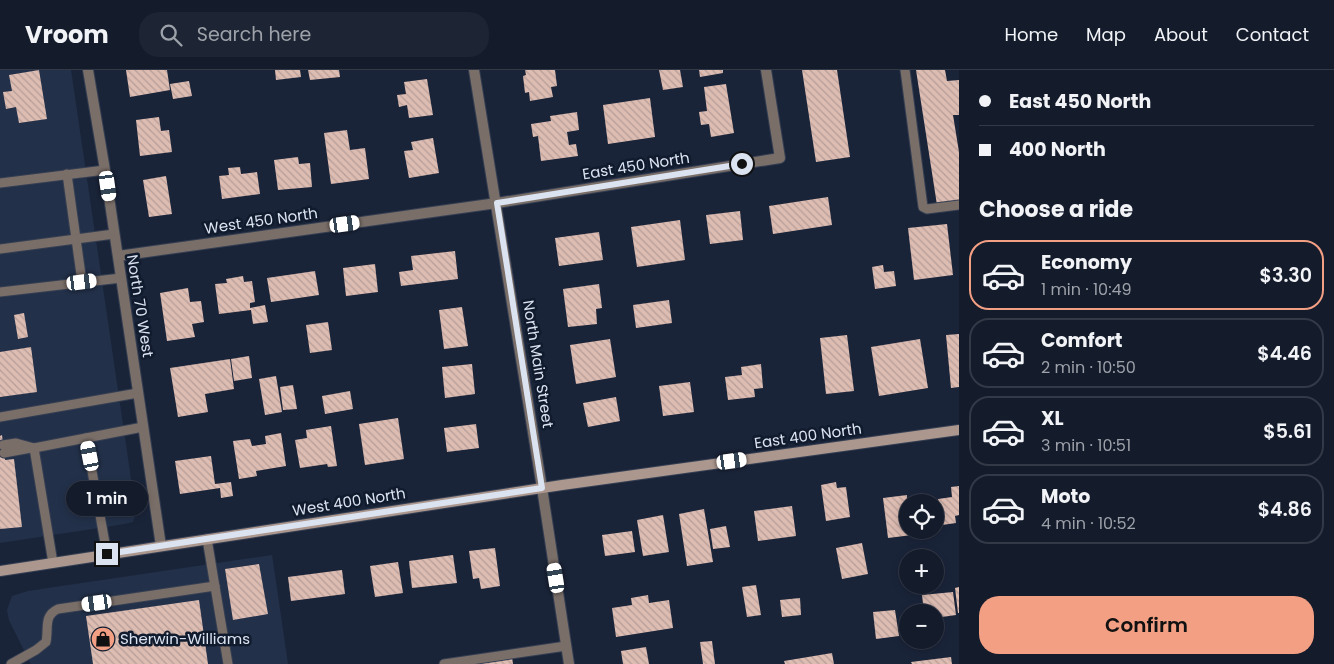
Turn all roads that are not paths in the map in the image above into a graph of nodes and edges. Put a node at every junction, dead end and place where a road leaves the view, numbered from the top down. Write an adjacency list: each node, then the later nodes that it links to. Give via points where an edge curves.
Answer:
1 (88, 70): 5 (street, North 70 West)
2 (474, 70): 8 (street, North Main Street)
3 (766, 70): 8 (street, East 450 North, via 780,158)
4 (905, 70): 9 (lane, via 923,207)
5 (106, 170): 6 (lane); 10 (street, North 70 West)
6 (67, 174): 7 (lane); 11 (lane)
7 (0, 183)
8 (497, 203): 13 (street, West 450 North); 24 (street, North Main Street)
9 (959, 205)
10 (114, 234): 11 (lane); 13 (street, North 70 West)
11 (77, 238): 12 (lane); 15 (lane)
12 (0, 249)
13 (118, 256): 14 (street, North 70 West)
14 (121, 278): 15 (lane); 17 (street, North 70 West)
15 (82, 282): 16 (lane)
16 (0, 292)
17 (138, 393): 18 (lane); 19 (street, North 70 West)
18 (0, 417)
19 (143, 427): 21 (lane); 26 (street, North 70 West)
20 (959, 430): 24 (main road, East 400 North)
21 (86, 438): 22 (lane); 27 (lane)
22 (34, 448): 23 (lane, via 16,443); 28 (lane)
23 (4, 449)
24 (542, 488): 25 (main road, West 400 North); 31 (street, North Main Street)
25 (207, 539): 26 (main road, West 400 North); 30 (lane)
26 (161, 546): 27 (main road, West 400 North)
27 (107, 554): 28 (main road, West 400 North)
28 (53, 563): 29 (main road, West 400 North)
29 (0, 571)
30 (215, 586): 32 (lane, via 58,609 48,617 46,642); 33 (lane)
31 (566, 646): 34 (lane); 35 (street, North Main Street)
32 (11, 664)
33 (228, 664)
34 (444, 664)
35 (569, 664)

